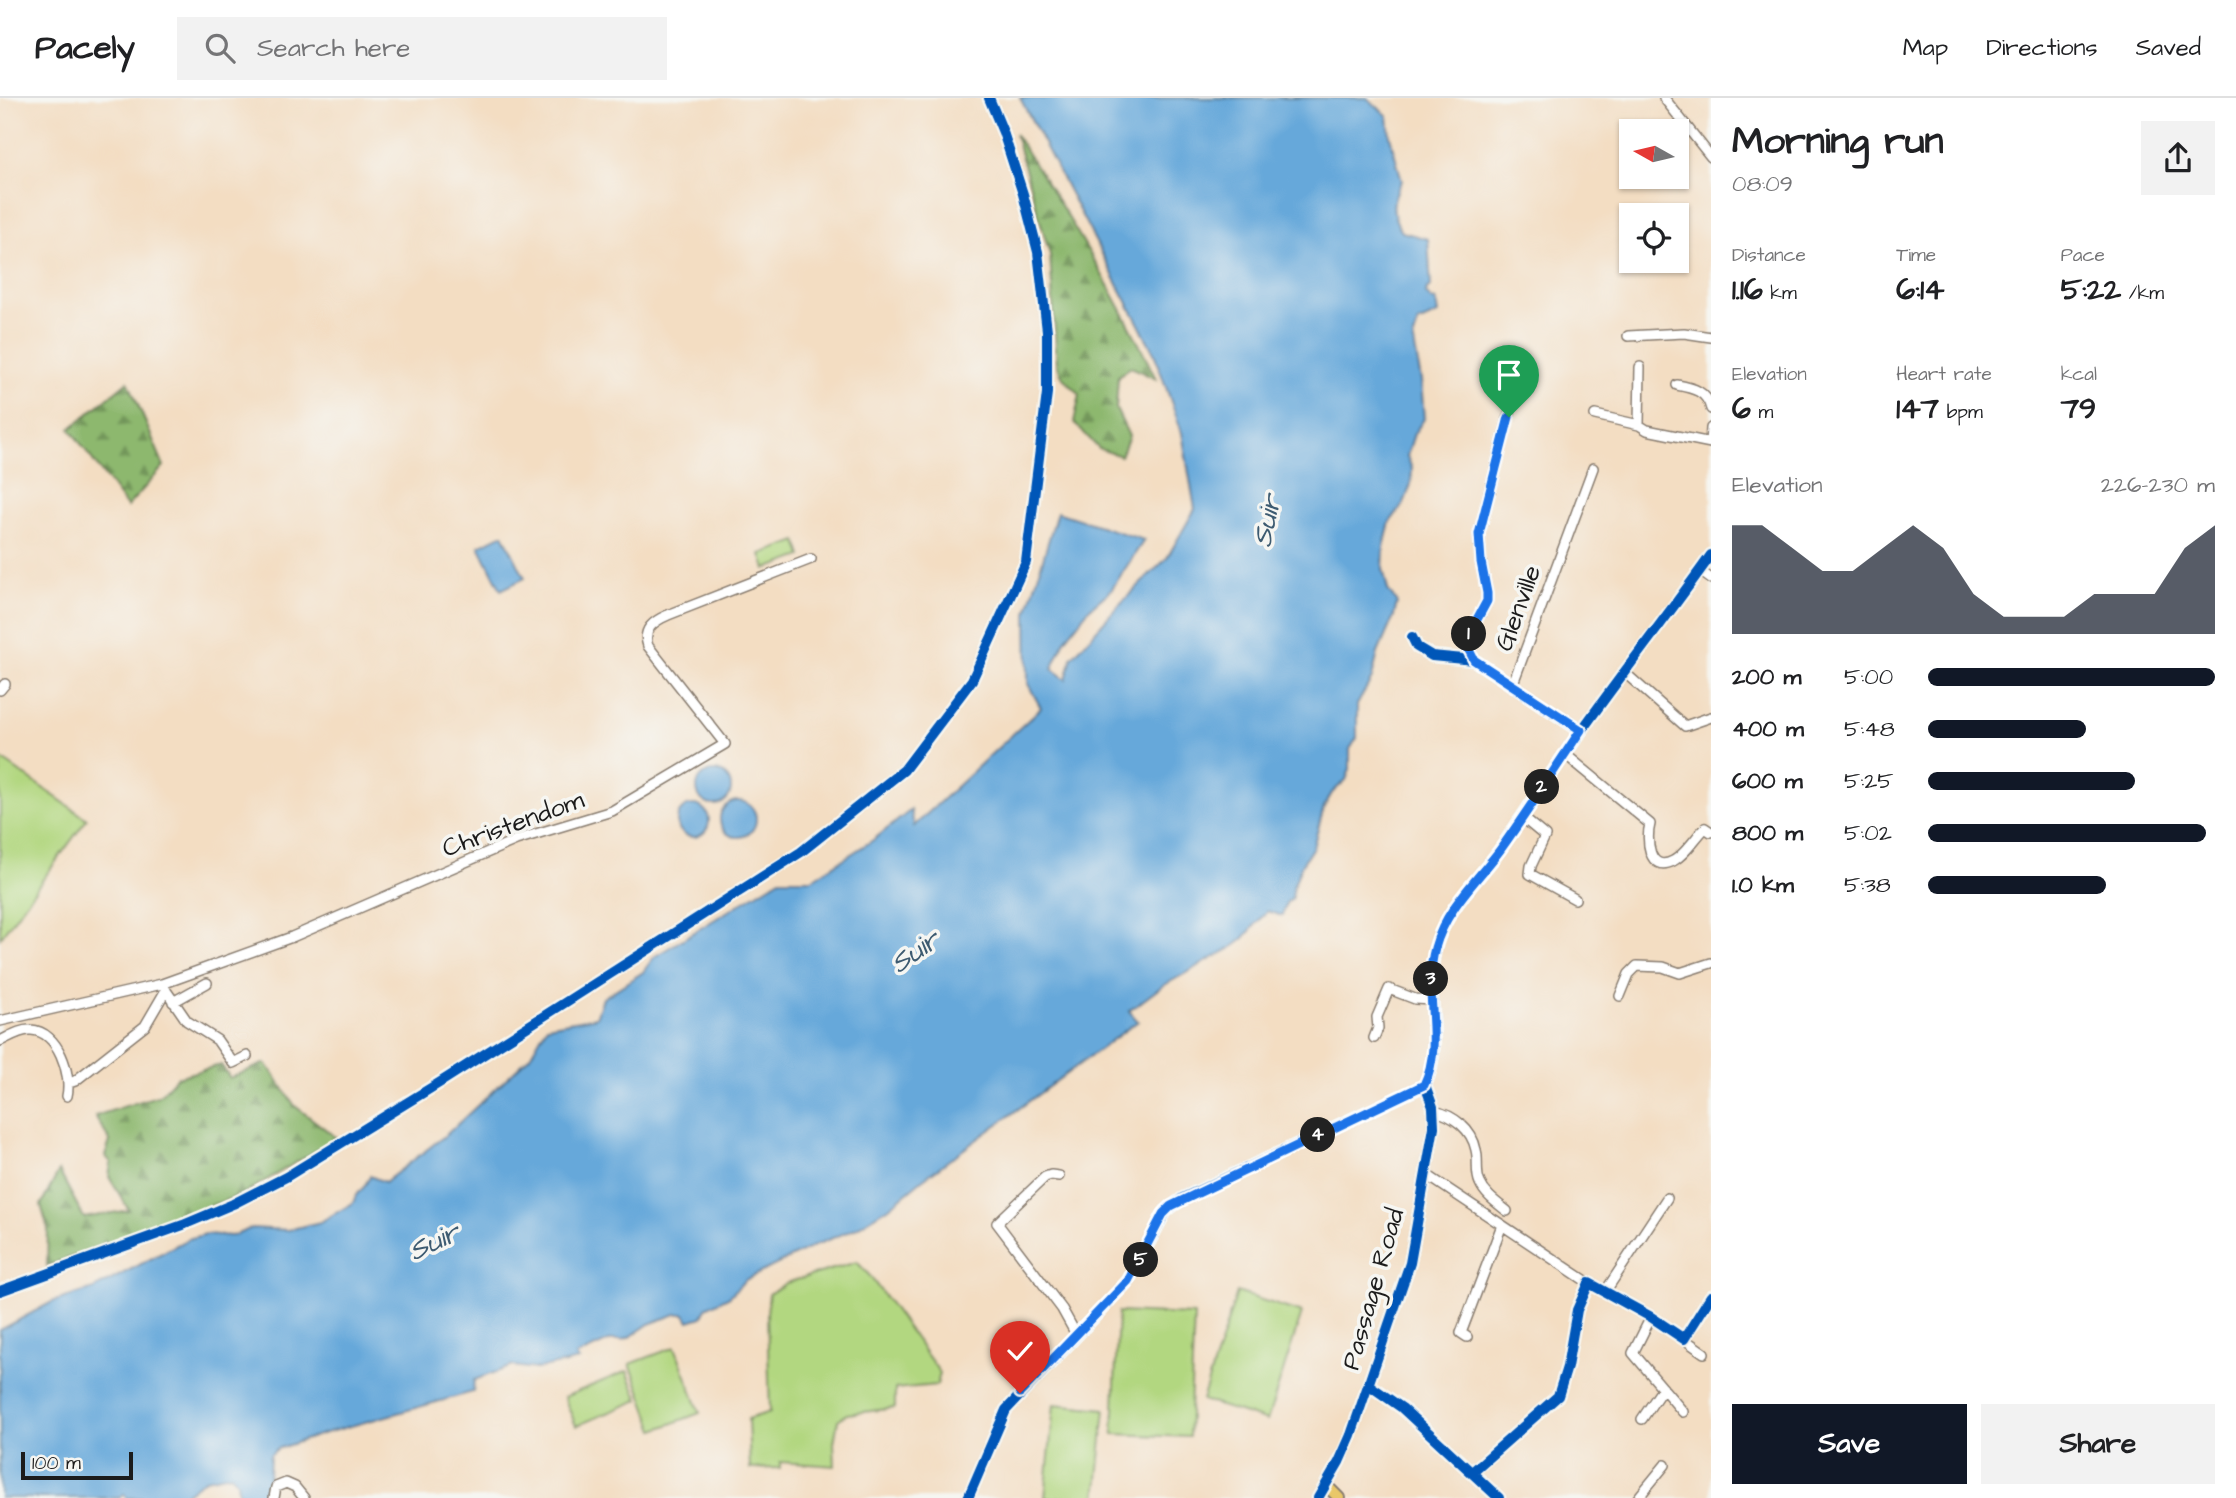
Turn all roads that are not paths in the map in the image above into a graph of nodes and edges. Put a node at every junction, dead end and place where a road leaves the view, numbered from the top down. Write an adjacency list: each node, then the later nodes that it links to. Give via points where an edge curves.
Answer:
1 (1664, 98): 2 (street)
2 (1711, 157)
3 (1628, 336): 4 (street, via 1684,333)
4 (1711, 337)
5 (1640, 367): 11 (street)
6 (1677, 385): 7 (street, via 1700,391)
7 (1711, 404): 8 (street)
8 (1711, 409)
9 (1510, 412): 20 (street, via 1479,534 1487,601 1469,634 1468,648 1474,660)
10 (1595, 415): 11 (street)
11 (1639, 425): 13 (street)
12 (1711, 428): 13 (street)
13 (1710, 443)
14 (1593, 468): 20 (street, Glenville)
15 (1711, 555): 17 (main road)
16 (811, 559): 29 (street, Christendom, via 668,615 648,628 648,646 725,744 612,811 516,840)
17 (1700, 571): 18 (street); 19 (main road)
18 (1711, 579)
19 (1624, 673): 21 (street, via 1685,726); 22 (main road)
20 (1512, 686): 22 (street, Glenville)
21 (1711, 717)
22 (1581, 730): 23 (main road)
23 (1565, 754): 24 (main road); 25 (street, via 1650,824 1647,844 1660,863 1680,856 1704,828)
24 (1522, 817): 26 (street, via 1545,836 1531,866 1533,878); 31 (main road, via 1443,927 1433,958)
25 (1711, 832)
26 (1575, 899)
27 (1711, 963): 30 (street, via 1680,973 1637,966)
28 (207, 983): 32 (street)
29 (164, 987): 32 (street); 33 (street, Christendom); 37 (street, via 145,1027)
30 (1620, 996)
31 (1432, 1000): 34 (street, via 1389,989); 38 (main road, via 1434,1051)
32 (173, 1002): 36 (street, via 187,1021 217,1040 233,1063)
33 (0, 1021)
34 (1374, 1038)
35 (0, 1041): 37 (street, via 26,1030 39,1032 60,1053)
36 (247, 1056)
37 (69, 1083): 39 (street)
38 (1424, 1085): 40 (main road, Passage Road); 50 (main road, via 1173,1204 1163,1214 1132,1276)
39 (67, 1096)
40 (1434, 1111): 41 (main road, Passage Road); 44 (street, via 1461,1124 1476,1150 1480,1186)
41 (1427, 1175): 45 (street); 54 (main road, Passage Road, via 1410,1263)
42 (1059, 1176): 50 (street, via 1045,1177 997,1223)
43 (1667, 1198): 47 (street)
44 (1507, 1211)
45 (1502, 1225): 46 (street); 51 (street, via 1461,1333)
46 (1589, 1283): 47 (street); 59 (street, via 1577,1310 1558,1396)
47 (1605, 1292): 49 (street)
48 (1711, 1296): 52 (street)
49 (1651, 1317): 52 (street); 55 (street, via 1633,1353)
50 (1077, 1336): 63 (main road, via 1006,1410)
51 (1467, 1337)
52 (1684, 1339): 53 (street)
53 (1704, 1353)
54 (1369, 1385): 59 (street, via 1392,1399); 60 (main road, Passage Road)
55 (1663, 1388): 56 (street); 57 (street)
56 (1683, 1412)
57 (1642, 1419)
58 (1665, 1465): 67 (street)
59 (1472, 1472): 66 (street)
60 (1326, 1485): 64 (main road, Passage Road); 65 (main road)
61 (274, 1498): 62 (street, via 278,1485 289,1483)
62 (304, 1498)
63 (968, 1498)
64 (1318, 1498)
65 (1339, 1498)
66 (1499, 1498)
67 (1638, 1498)

